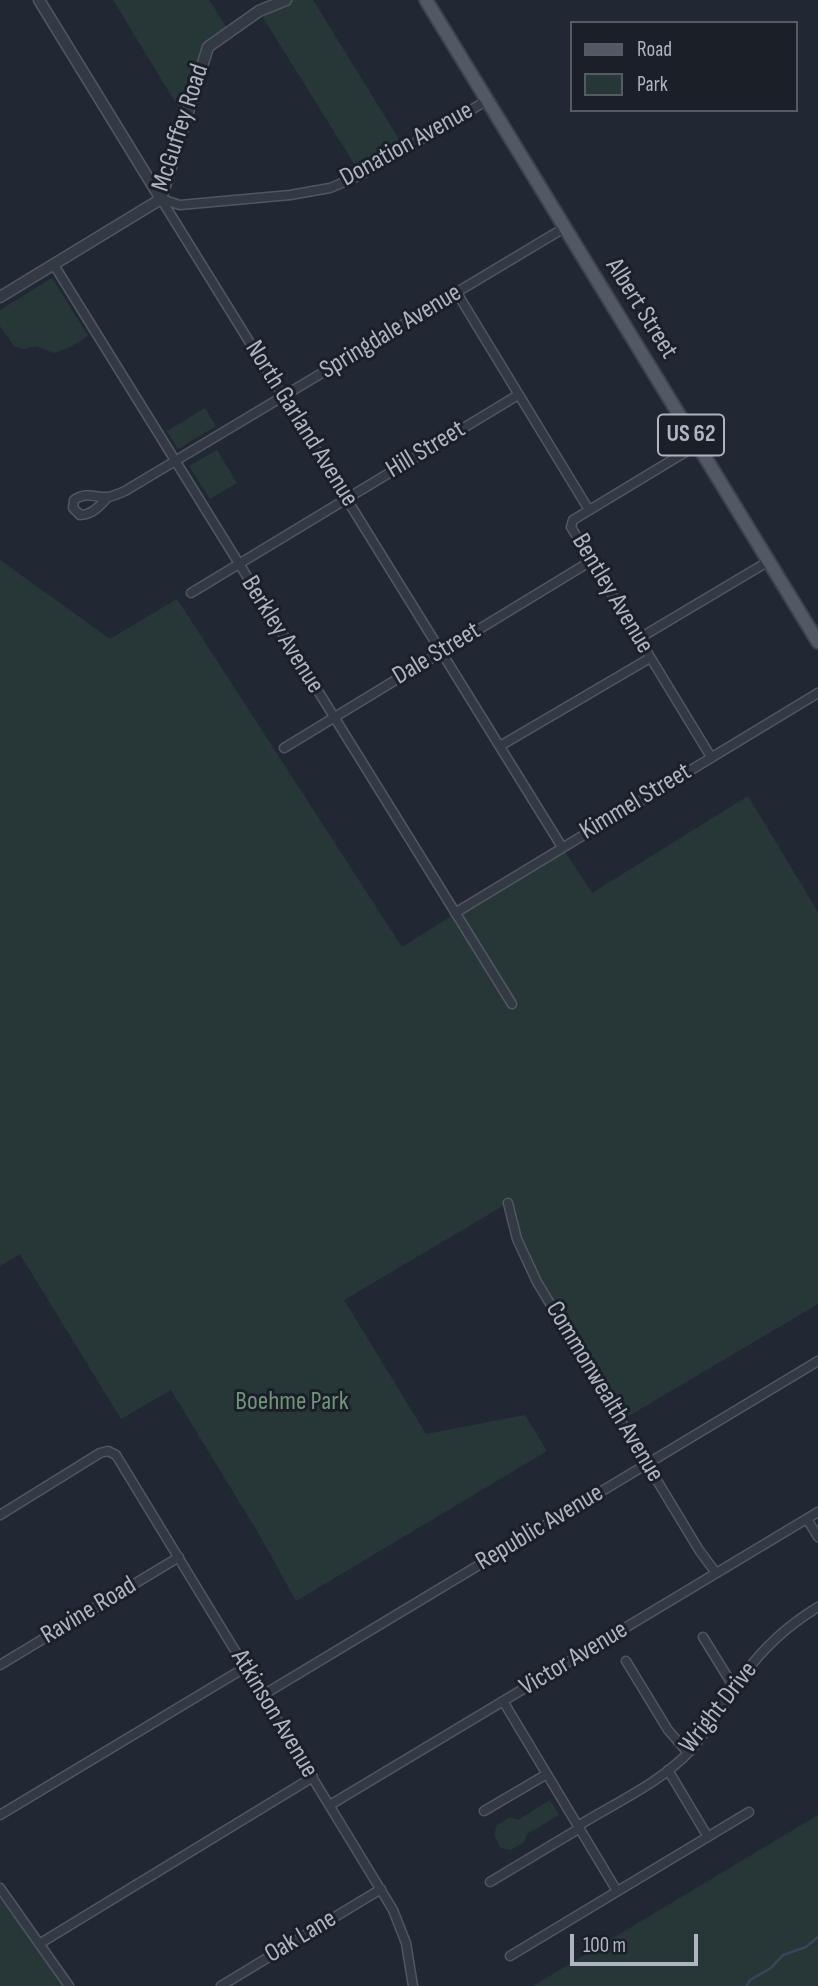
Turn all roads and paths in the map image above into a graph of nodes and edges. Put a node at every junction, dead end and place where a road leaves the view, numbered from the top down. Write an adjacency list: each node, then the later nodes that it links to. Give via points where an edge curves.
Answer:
1 (39, 0): 5 (street, North Garland Avenue)
2 (286, 0): 5 (street, McGuffey Road, via 259,11 208,47)
3 (426, 0): 4 (main road, Albert Street / US 62)
4 (486, 101): 5 (street, Donation Avenue, via 361,176 330,188 180,205); 6 (main road, Albert Street / US 62)
5 (161, 200): 7 (street, McGuffey Road); 11 (street, North Garland Avenue)
6 (564, 228): 8 (street, Springdale Avenue); 12 (main road, Albert Street / US 62)
7 (54, 265): 9 (street, McGuffey Road); 13 (street, Berkley Avenue)
8 (457, 293): 10 (street, Bentley Avenue); 11 (street, Springdale Avenue)
9 (0, 297)
10 (518, 395): 15 (street, Hill Street); 16 (street, Bentley Avenue)
11 (284, 396): 13 (street, Springdale Avenue); 15 (street, North Garland Avenue)
12 (697, 445): 16 (street); 18 (main road, Albert Street / US 62)
13 (175, 461): 14 (street, Springdale Avenue); 19 (street, Berkley Avenue)
14 (108, 497)
15 (347, 498): 19 (street, Hill Street); 23 (street, North Garland Avenue)
16 (589, 510): 17 (street, Bentley Avenue, via 573,520 571,527)
17 (591, 561): 21 (street, Bentley Avenue); 23 (street, Dale Street)
18 (769, 561): 21 (street); 22 (main road, Albert Street / US 62)
19 (238, 563): 20 (street, Hill Street); 26 (street, Berkley Avenue)
20 (191, 593)
21 (638, 639): 24 (street, Bentley Avenue)
22 (818, 642)
23 (442, 651): 26 (street, Dale Street); 27 (street, North Garland Avenue)
24 (650, 658): 27 (street); 29 (street, Bentley Avenue)
25 (818, 692): 29 (street, Kimmel Street)
26 (334, 718): 28 (street, Dale Street); 31 (street, Berkley Avenue)
27 (500, 746): 30 (street, North Garland Avenue)
28 (284, 748)
29 (711, 757): 30 (street, Kimmel Street)
30 (562, 847): 31 (street, Kimmel Street)
31 (455, 914): 32 (street, Berkley Avenue)
32 (512, 1004)
33 (508, 1203): 35 (street, Commonwealth Avenue, via 517,1240 537,1282)
34 (818, 1361): 35 (street, Republic Avenue)
35 (648, 1463): 41 (street, Commonwealth Avenue); 48 (street, Republic Avenue)
36 (818, 1512): 38 (street, Victor Avenue)
37 (0, 1514): 40 (street, Atkinson Avenue, via 100,1453 111,1452 119,1458)
38 (807, 1519): 39 (street); 41 (street, Victor Avenue)
39 (818, 1537)
40 (178, 1557): 45 (street, Ravine Road); 46 (street, Atkinson Avenue)
41 (716, 1573): 49 (street, Victor Avenue)
42 (818, 1607): 47 (street, Wright Drive, via 771,1643)
43 (704, 1637): 47 (street)
44 (626, 1661): 50 (street, via 668,1730)
45 (0, 1665)
46 (246, 1667): 48 (street, Atkinson Avenue); 57 (street)
47 (735, 1689): 50 (street, Wright Drive)
48 (263, 1695): 53 (street, Atkinson Avenue)
49 (503, 1701): 52 (street); 54 (street, Victor Avenue)
50 (688, 1753): 51 (street, Wright Drive)
51 (668, 1770): 58 (street, Wright Drive); 59 (street)
52 (547, 1774): 55 (street); 58 (street)
53 (313, 1777): 54 (street, Atkinson Avenue); 64 (street)
54 (330, 1805): 62 (street, Atkinson Avenue)
55 (484, 1811)
56 (749, 1812): 59 (street)
57 (0, 1815)
58 (579, 1827): 60 (street, Wright Drive); 63 (street)
59 (708, 1836): 63 (street)
60 (491, 1882)
61 (0, 1888): 64 (street)
62 (381, 1889): 67 (street, Oak Lane); 68 (street, Atkinson Avenue, via 404,1935)
63 (617, 1891): 65 (street)
64 (39, 1944): 66 (street)
65 (510, 1955)
66 (69, 1986)
67 (221, 1986)
68 (414, 1986)

